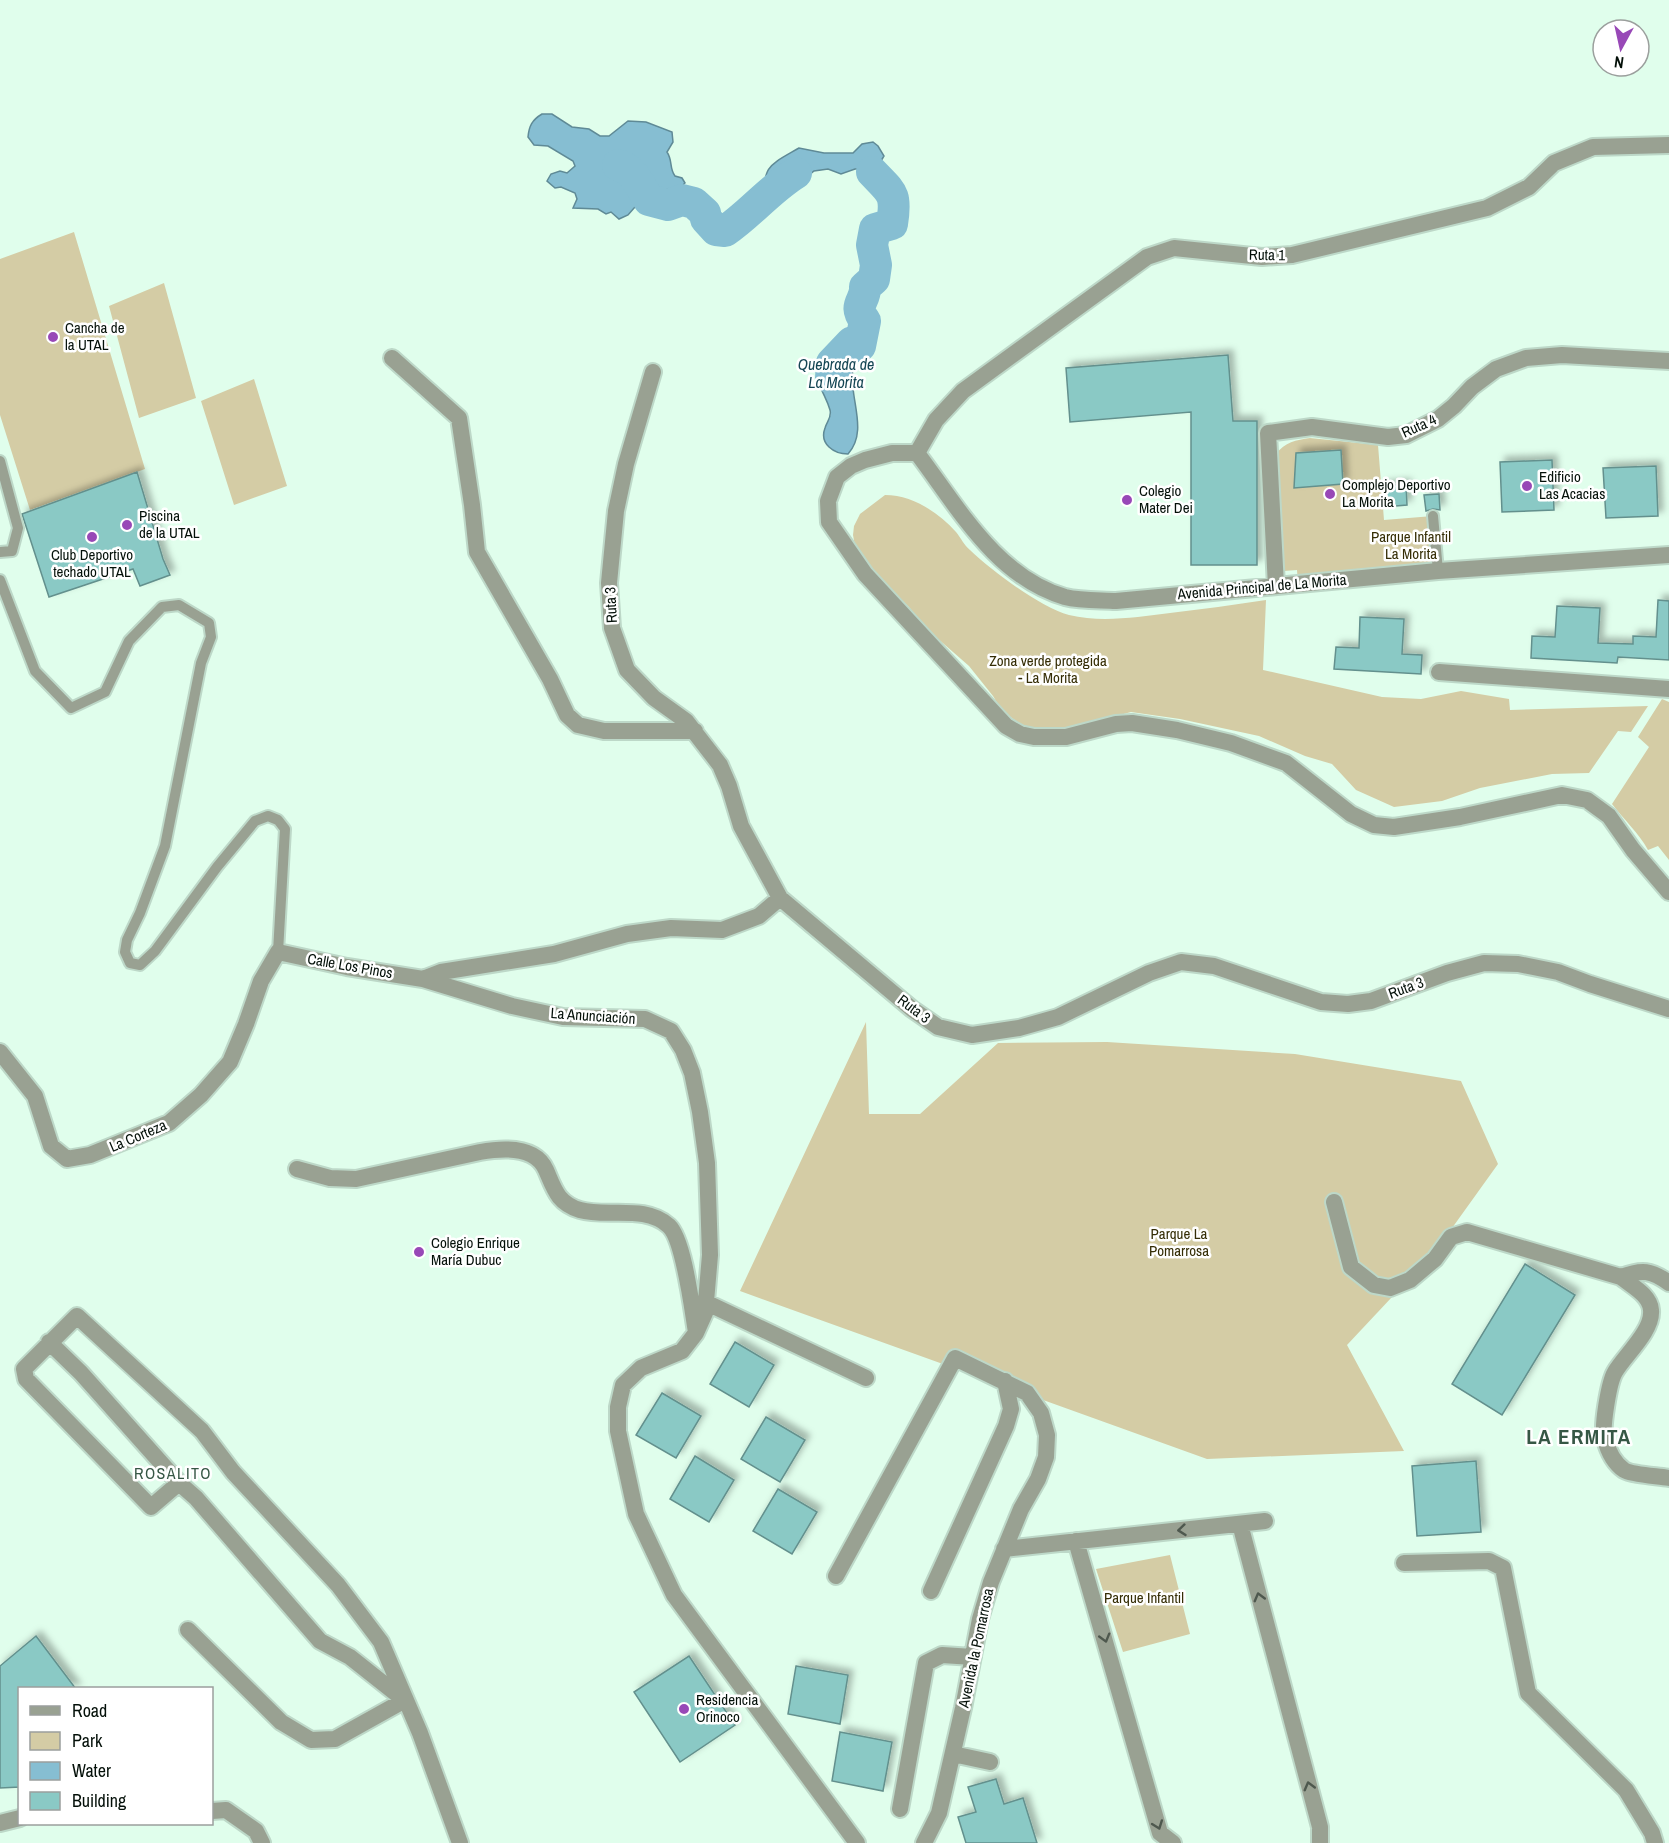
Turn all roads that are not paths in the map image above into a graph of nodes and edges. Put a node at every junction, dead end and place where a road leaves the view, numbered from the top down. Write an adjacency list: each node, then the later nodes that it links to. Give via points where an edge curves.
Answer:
1 (1669, 145): 5 (street, Ruta 1, via 1593,147 1554,163 1529,187 1487,208 1292,255 1262,257 1174,249 1147,257 963,391 936,420)
2 (392, 358): 15 (street, via 459,417 477,552 567,715 578,725 604,731)
3 (1669, 361): 12 (street, Ruta 4, via 1562,355 1526,358 1496,369 1438,419 1406,435 1388,437 1312,427 1268,433)
4 (653, 372): 15 (street, Ruta 3, via 616,511 609,583 612,628 627,670)
5 (917, 453): 12 (street, Avenida Principal de La Morita, via 989,548 1024,579 1066,597 1116,601); 16 (street, via 892,453 850,466 837,477 828,501 829,522 865,574 1006,726 1034,737 1066,737 1132,723 1231,743 1286,763 1351,814 1374,825 1394,827 1460,817 1562,795 1587,800 1609,816)
6 (0, 461): 8 (lane, via 18,528 12,551)
7 (1433, 516): 10 (lane)
8 (0, 552)
9 (1669, 555): 10 (street, Avenida Principal de La Morita)
10 (1438, 572): 12 (street, Avenida Principal de La Morita)
11 (0, 580): 18 (lane, via 35,671 71,708 105,692 129,641 162,608 179,605 209,623 211,637 201,663 165,846 125,952 130,963 140,965 155,951 255,821 268,816 285,829)
12 (1276, 585)
13 (1439, 672): 14 (street)
14 (1669, 689)
15 (695, 731): 17 (street, Ruta 3, via 720,765 741,825)
16 (1669, 892)
17 (780, 898): 19 (street, via 759,916 722,930 671,928 627,934 554,954 441,972); 20 (street, Ruta 3, via 912,1009 938,1027 972,1035 1058,1017 1149,973 1181,962 1214,966 1321,1002 1348,1004 1371,1001 1485,963 1518,964 1558,972)
18 (278, 952): 19 (street, Calle Los Pinos); 21 (street, La Corteza, via 261,981 230,1062 169,1123 117,1146 67,1160 51,1146 35,1096)
19 (423, 979): 26 (street, La Anunciación, via 563,1017 645,1019 671,1031 692,1073 707,1163 710,1255)
20 (1669, 1009)
21 (0, 1052)
22 (297, 1169): 27 (street, via 330,1178 356,1179 499,1149 516,1149 537,1157 556,1195 579,1210 637,1213 670,1227 680,1246)
23 (1334, 1202): 24 (street, via 1351,1268 1374,1286 1390,1288 1410,1280 1435,1260 1451,1237 1467,1232)
24 (1622, 1277): 25 (street, via 1635,1272 1654,1273); 31 (street, via 1649,1300 1652,1312 1640,1339 1614,1373 1604,1437 1612,1458 1626,1471)
25 (1669, 1283)
26 (705, 1302): 27 (street, via 705,1313); 29 (street)
27 (696, 1333): 51 (street, via 682,1351 641,1368 623,1385 618,1431 636,1514 674,1595)
28 (49, 1342): 32 (street); 32 (street, via 24,1369 26,1378 151,1507); 42 (street, via 77,1316 202,1431 233,1472 338,1585 381,1642)
29 (866, 1378)
30 (1005, 1381): 36 (street, Avenida la Pomarrosa, via 1027,1393 1041,1413 1047,1435 1046,1457 1038,1479); 38 (street, via 955,1358); 39 (street, via 1011,1409 1006,1426)
31 (1669, 1478)
32 (179, 1483): 42 (street, via 320,1641 350,1657)
33 (1265, 1521): 34 (street)
34 (1240, 1524): 35 (street, one-way to 35); 54 (street, one-way to 34, via 1320,1827)
35 (1076, 1541): 36 (street); 53 (street, one-way to 53, via 1160,1833)
36 (1004, 1549): 41 (street, Avenida la Pomarrosa, via 980,1619)
37 (1404, 1563): 55 (street, via 1489,1561 1503,1568 1528,1693 1626,1790)
38 (836, 1576)
39 (931, 1591)
40 (188, 1630): 42 (street, via 281,1722 311,1740 335,1739)
41 (973, 1658): 43 (street, Avenida la Pomarrosa); 45 (street, via 942,1655 926,1663)
42 (405, 1700): 50 (street)
43 (952, 1754): 44 (street); 52 (street, Avenida la Pomarrosa, via 939,1813)
44 (990, 1762)
45 (900, 1809)
46 (213, 1811): 49 (street, via 226,1810 256,1831)
47 (18, 1818): 48 (street)
48 (0, 1823)
49 (262, 1843)
50 (460, 1843)
51 (857, 1843)
52 (924, 1843)
53 (1173, 1843)
54 (1320, 1843)
55 (1655, 1843)

